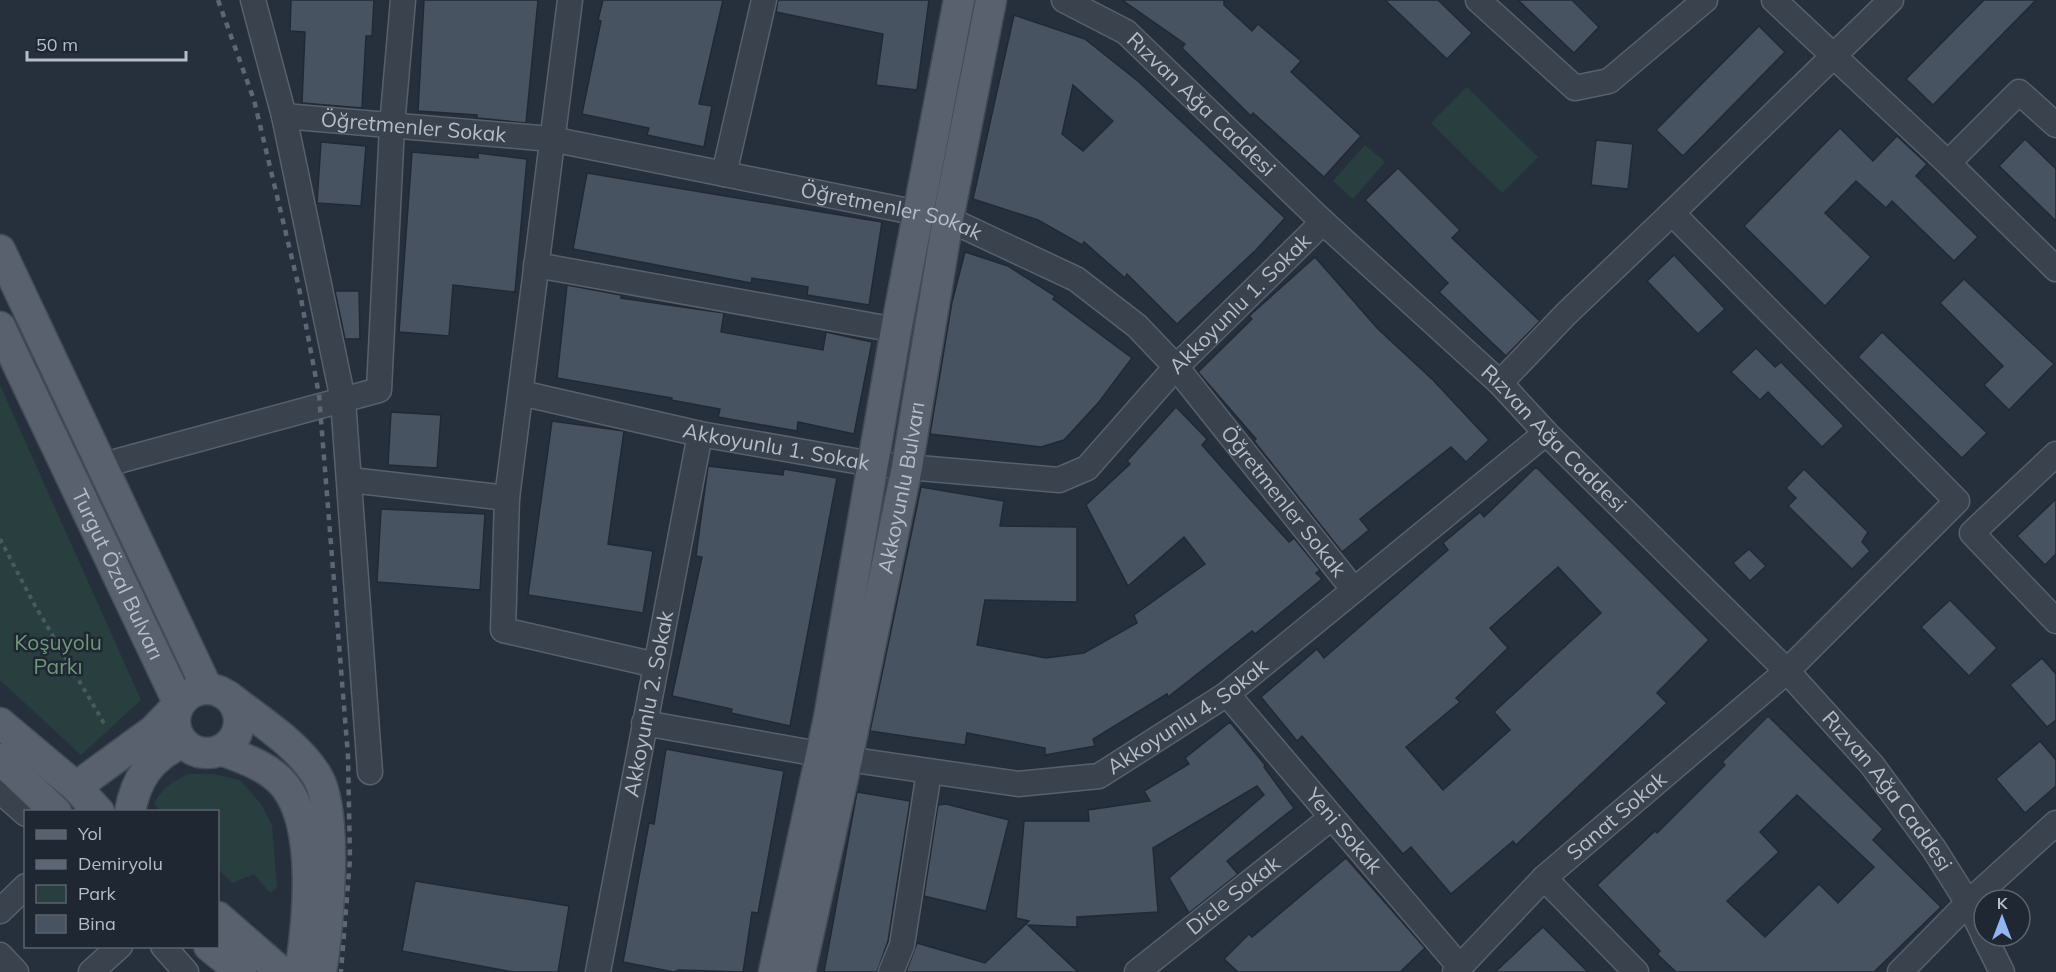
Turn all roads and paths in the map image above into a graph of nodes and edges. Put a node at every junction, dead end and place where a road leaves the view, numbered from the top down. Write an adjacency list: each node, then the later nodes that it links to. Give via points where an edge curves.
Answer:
1 (253, 0): 13 (street)
2 (403, 0): 15 (street)
3 (570, 0): 16 (street)
4 (764, 0): 18 (street)
5 (959, 0): 19 (main road, Akkoyunlu Bulvarı)
6 (991, 0): 21 (main road, Akkoyunlu Bulvarı)
7 (1064, 0): 22 (street, Rızvan Ağa Caddesi, via 1126,32)
8 (1478, 0): 9 (street, via 1575,88 1609,81)
9 (1704, 0)
10 (1774, 0): 12 (street)
11 (1891, 0): 12 (street)
12 (1832, 55): 17 (street); 20 (street)
13 (284, 116): 15 (street, Öğretmenler Sokak); 31 (street)
14 (2056, 125): 17 (street, via 2019,92)
15 (392, 126): 16 (street, Öğretmenler Sokak); 31 (street, via 379,390)
16 (551, 139): 18 (street, Öğretmenler Sokak); 24 (street)
17 (1948, 163): 25 (street)
18 (724, 174): 19 (street, Öğretmenler Sokak)
19 (919, 213): 21 (street, Öğretmenler Sokak); 27 (main road, Akkoyunlu Bulvarı)
20 (1672, 213): 29 (street); 44 (street, Sanat Sokak, via 1957,501)
21 (948, 219): 28 (street, Öğretmenler Sokak, via 1076,279 1137,326); 37 (main road, Akkoyunlu Bulvarı)
22 (1323, 222): 28 (street, Akkoyunlu 1. Sokak); 29 (street, Rızvan Ağa Caddesi)
23 (0, 250): 36 (main road, Turgut Özal Bulvarı)
24 (536, 265): 27 (street); 30 (street)
25 (2056, 269)
26 (0, 327): 47 (main road, Turgut Özal Bulvarı)
27 (896, 330): 35 (main road, Akkoyunlu Bulvarı)
28 (1176, 368): 37 (street, Akkoyunlu 1. Sokak, via 1087,468 1059,480); 41 (street, Öğretmenler Sokak)
29 (1500, 383): 32 (street, Rızvan Ağa Caddesi)
30 (521, 393): 33 (street, Akkoyunlu 1. Sokak); 39 (street)
31 (343, 400): 36 (street); 38 (street)
32 (1546, 433): 41 (street, Akkoyunlu 4. Sokak); 44 (street, Rızvan Ağa Caddesi)
33 (699, 434): 35 (street, Akkoyunlu 1. Sokak); 43 (street, Akkoyunlu 2. Sokak)
34 (2056, 454): 42 (street, via 1972,533)
35 (872, 464): 37 (street, Akkoyunlu 1. Sokak); 53 (main road, Akkoyunlu Bulvarı)
36 (100, 466): 45 (main road, Turgut Özal Bulvarı)
37 (908, 467): 53 (main road, Akkoyunlu Bulvarı)
38 (350, 480): 39 (street); 55 (street)
39 (507, 498): 43 (street, via 503,630)
40 (0, 539): 50 (path)
41 (1354, 590): 46 (street, Akkoyunlu 4. Sokak)
42 (2056, 621)
43 (656, 665): 49 (street, Akkoyunlu 2. Sokak)
44 (1787, 671): 65 (street, Sanat Sokak); 67 (street, Rızvan Ağa Caddesi, via 1872,765)
45 (218, 692): 47 (main road, via 191,692); 52 (main road, via 239,714 239,725 230,744); 71 (main road, via 303,756 319,778 328,820)
46 (1227, 694): 56 (street, Akkoyunlu 4. Sokak, via 1099,776 1018,784); 63 (street, Yeni Sokak)
47 (179, 704): 51 (main road, via 174,724); 57 (main road, via 154,730)
48 (0, 723): 57 (main road)
49 (644, 723): 53 (street, Akkoyunlu 4. Sokak); 85 (street, Akkoyunlu 2. Sokak)
50 (105, 725)
51 (182, 742): 52 (main road, via 201,753); 61 (main road, via 163,751 148,766 136,784)
52 (221, 750): 71 (main road, via 255,763 284,785 299,811)
53 (834, 757): 56 (street, Akkoyunlu 4. Sokak); 86 (main road, Akkoyunlu Bulvarı); 87 (main road, Akkoyunlu Bulvarı)
54 (0, 759): 59 (main road)
55 (370, 771)
56 (929, 771): 88 (street, via 902,945)
57 (76, 788): 60 (main road)
58 (0, 791): 62 (street)
59 (54, 810)
60 (97, 810)
61 (130, 810)
62 (24, 812)
63 (1331, 818): 77 (street, Yeni Sokak); 89 (street, Dicle Sokak)
64 (2056, 823): 67 (street)
65 (1544, 878): 77 (street, Sanat Sokak); 90 (street)
66 (24, 888): 68 (street)
67 (1968, 903): 69 (street, Rızvan Ağa Caddesi); 91 (street)
68 (0, 910)
69 (1972, 911)
70 (219, 918): 82 (main road)
71 (317, 930): 83 (main road); 84 (main road)
72 (118, 948): 79 (street)
73 (165, 948): 80 (street)
74 (211, 948): 81 (main road)
75 (1990, 948): 92 (street, Rızvan Ağa Caddesi)
76 (0, 955): 78 (street)
77 (1457, 970)
78 (16, 972)
79 (91, 972)
80 (185, 972)
81 (241, 972)
82 (281, 972)
83 (300, 972)
84 (321, 972)
85 (598, 972)
86 (774, 972)
87 (800, 972)
88 (891, 972)
89 (1137, 972)
90 (1636, 972)
91 (1900, 972)
92 (2002, 972)

